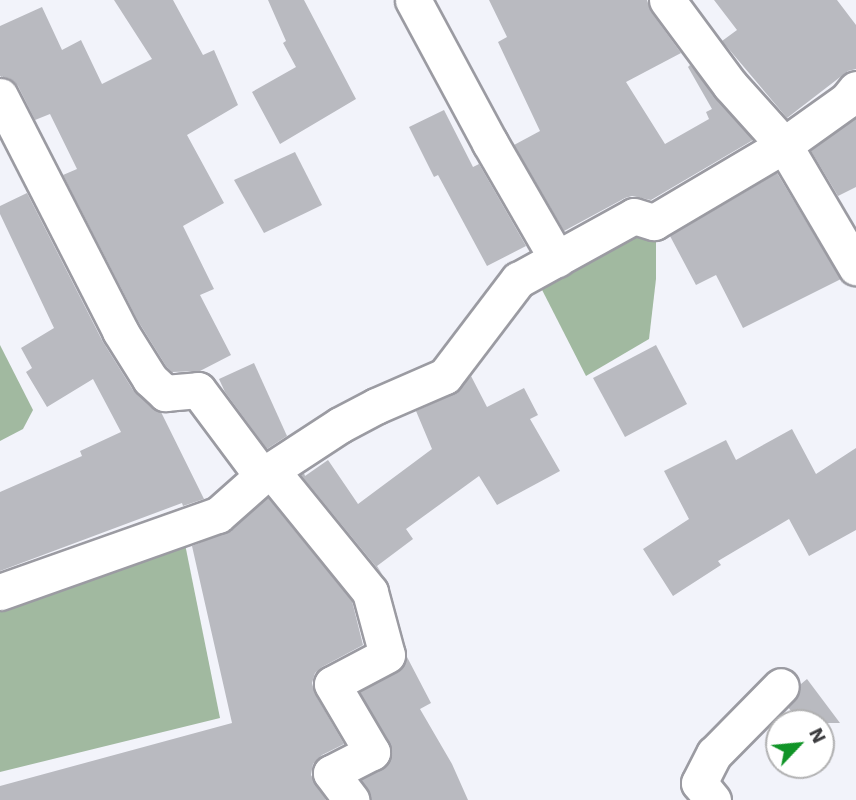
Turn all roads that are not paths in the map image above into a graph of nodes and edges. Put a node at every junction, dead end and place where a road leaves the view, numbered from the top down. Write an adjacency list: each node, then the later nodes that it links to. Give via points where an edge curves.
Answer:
1 (413, 0): 6 (street)
2 (667, 0): 5 (street, via 730,85)
3 (856, 89): 5 (street)
4 (0, 96): 8 (street, via 120,331 150,379 165,393 198,390)
5 (784, 145): 6 (street, via 654,222 634,216); 7 (street)
6 (557, 259): 8 (street, via 518,281 445,376 376,406)
7 (856, 267)
8 (267, 473): 9 (street, via 218,515); 11 (street, via 370,592 387,654 332,684 372,752 331,772)
9 (0, 592)
10 (781, 686): 12 (street, via 714,754 699,783)
11 (351, 800)
12 (713, 800)

